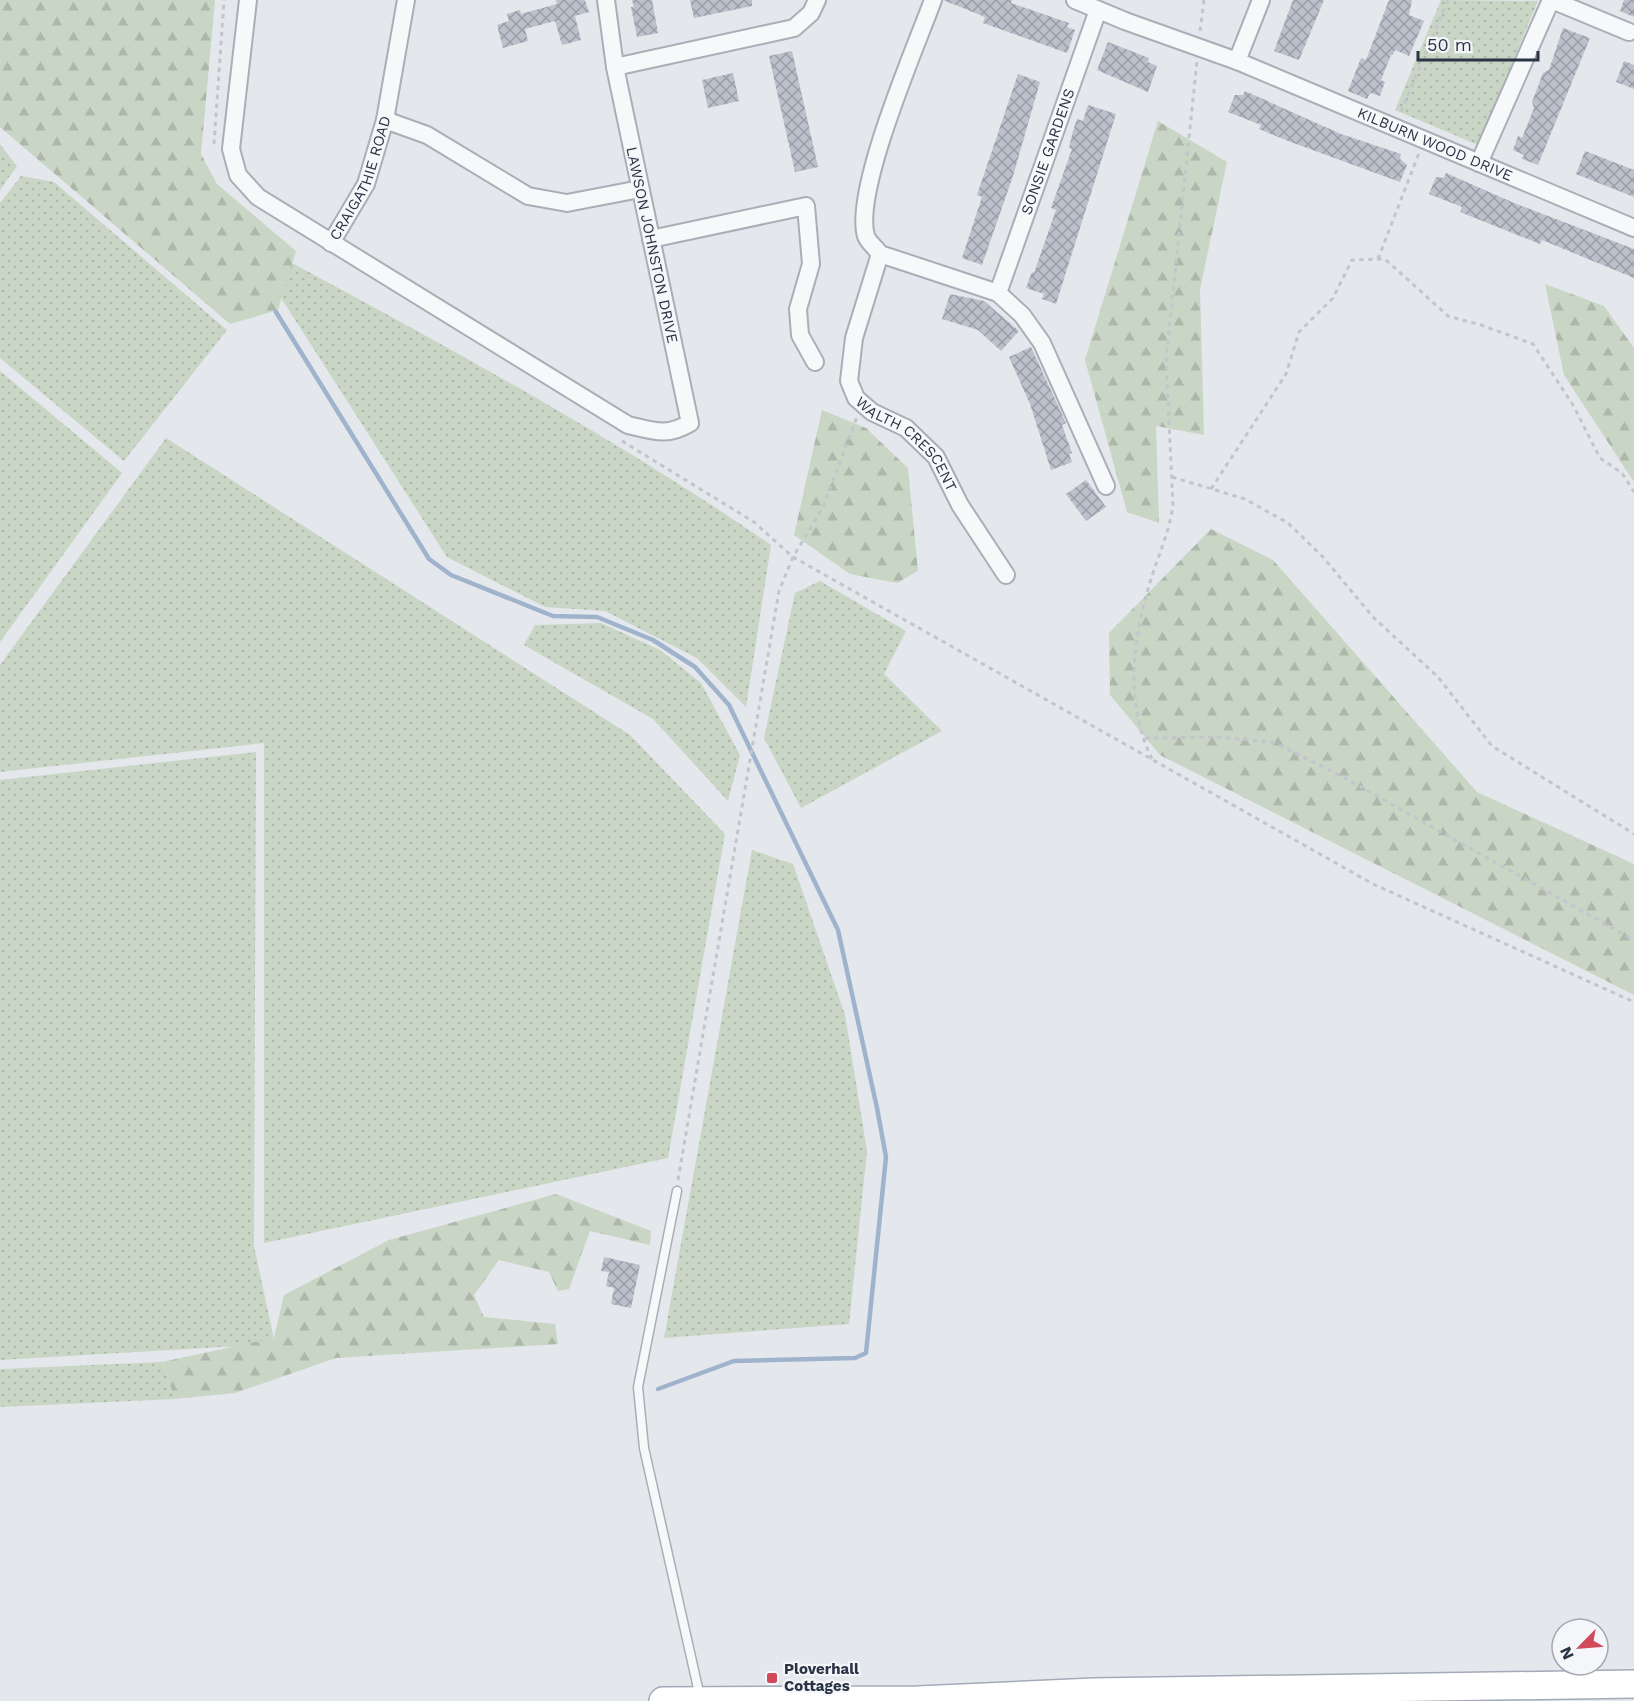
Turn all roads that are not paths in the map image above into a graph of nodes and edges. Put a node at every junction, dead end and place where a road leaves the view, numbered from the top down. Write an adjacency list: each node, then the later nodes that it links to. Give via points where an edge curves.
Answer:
1 (248, 0): 18 (street, CRAIGATHIE ROAD, via 231,149 238,175 258,196)
2 (406, 0): 13 (street, CRAIGATHIE ROAD)
3 (606, 0): 12 (street, LAWSON JOHNSTON DRIVE)
4 (817, 0): 12 (street, via 811,13 794,28)
5 (933, 0): 19 (street, via 871,172 863,214 867,238)
6 (1076, 0): 9 (street, KILBURN WOOD DRIVE)
7 (1261, 0): 11 (street)
8 (1552, 0): 10 (street); 14 (street)
9 (1098, 10): 11 (street, KILBURN WOOD DRIVE); 20 (street, SONSIE GARDENS)
10 (1629, 32)
11 (1237, 61): 14 (street, KILBURN WOOD DRIVE)
12 (615, 67): 15 (street, LAWSON JOHNSTON DRIVE)
13 (385, 120): 15 (street, via 427,135 528,196 567,203); 18 (street, CRAIGATHIE ROAD, via 366,184)
14 (1479, 163): 16 (street, KILBURN WOOD DRIVE)
15 (640, 189): 17 (street, LAWSON JOHNSTON DRIVE)
16 (1634, 228)
17 (651, 239): 18 (street, LAWSON JOHNSTON DRIVE, via 690,423 675,432 660,433 628,425); 21 (street, via 806,206 811,264 798,309 800,335)
18 (331, 243)
19 (880, 254): 20 (street); 23 (street, WALTH CRESCENT, via 854,338 849,381 856,398 872,412 906,428 936,457 960,505)
20 (998, 293): 22 (street, via 1022,315 1042,343)
21 (814, 362)
22 (1106, 486)
23 (1006, 575)
24 (677, 1191): 26 (lane, via 638,1387 644,1448)
25 (1634, 1684): 27 (main road, via 1095,1692)
26 (701, 1700): 27 (main road); 28 (main road)
27 (918, 1700)
28 (663, 1701)

